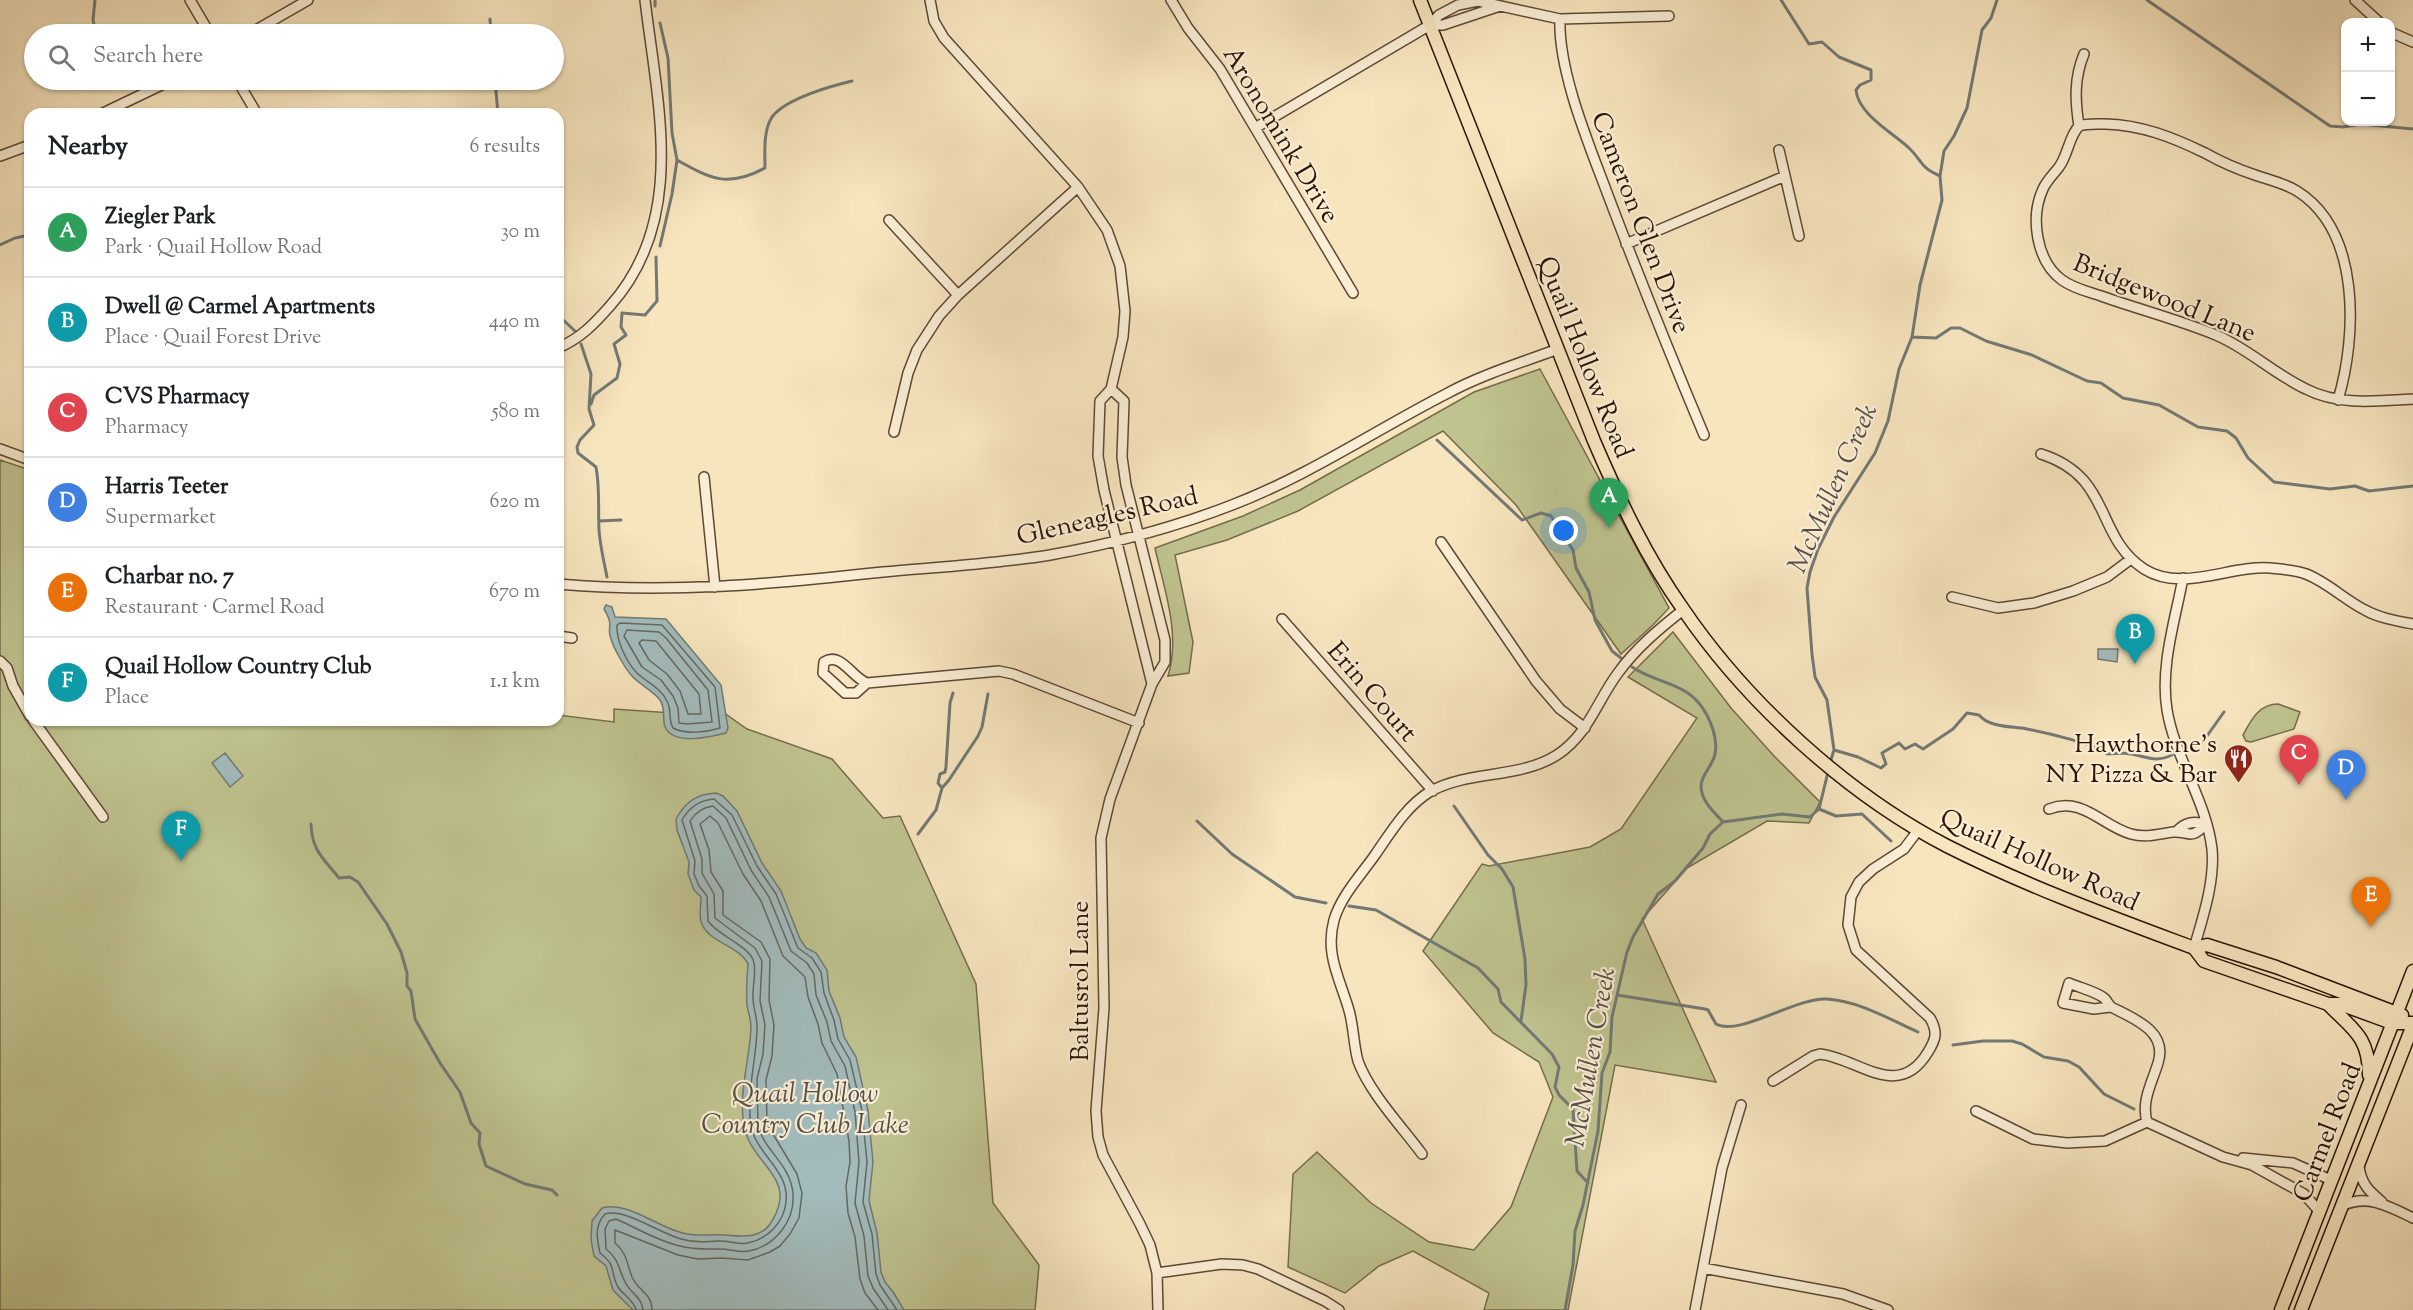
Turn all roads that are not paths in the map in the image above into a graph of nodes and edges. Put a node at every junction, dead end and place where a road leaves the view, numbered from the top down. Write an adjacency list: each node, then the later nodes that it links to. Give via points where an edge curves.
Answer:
1 (190, 0): 12 (street)
2 (308, 0): 13 (street)
3 (645, 0): 34 (street, via 656,69 661,163 650,239 639,266 617,298 588,330)
4 (930, 0): 28 (street, via 934,21 944,38)
5 (1171, 0): 23 (street, Aronomink Drive, via 1220,69)
6 (1420, 0): 14 (main road, Quail Hollow Road)
7 (2355, 0): 10 (street)
8 (1505, 5): 11 (street); 14 (street, via 1443,25)
9 (1669, 16): 11 (street)
10 (2375, 18)
11 (1560, 19): 31 (street, Cameron Glen Drive, via 1576,106)
12 (204, 24)
13 (266, 24)
14 (1430, 25): 23 (street); 35 (main road, Quail Hollow Road)
15 (2395, 34): 16 (street)
16 (2413, 42)
17 (2084, 54): 22 (street, Bridgewood Lane, via 2077,78)
18 (151, 90): 20 (street)
19 (243, 90): 21 (street)
20 (114, 108)
21 (253, 108)
22 (2079, 126): 38 (street, via 2130,126 2169,136 2233,167 2294,189 2316,206 2337,240 2349,300 2350,343); 38 (street, Bridgewood Lane, via 2067,154 2040,196 2038,242 2052,272 2073,287 2215,335 2251,352 2305,389)
23 (1255, 128): 32 (street, Aronomink Drive)
24 (24, 147): 26 (street)
25 (1779, 150): 27 (street)
26 (0, 156)
27 (1785, 176): 30 (street); 31 (street)
28 (1078, 187): 33 (street); 36 (street, via 1107,230 1124,289 1125,329)
29 (890, 220): 33 (street)
30 (1799, 236)
31 (1626, 244): 40 (street, Cameron Glen Drive)
32 (1353, 293)
33 (958, 295): 39 (street, via 917,350 903,388)
34 (564, 344)
35 (1558, 349): 45 (street, Gleneagles Road, via 1449,392 1336,457 1272,488 1189,521); 53 (main road, Quail Hollow Road, via 1619,498)
36 (1112, 389): 45 (street, Baltusrol Lane, via 1124,401 1122,457); 46 (street, via 1100,401 1098,456)
37 (2413, 399): 38 (street, Bridgewood Lane)
38 (2338, 400)
39 (894, 432)
40 (1704, 435)
41 (0, 449): 43 (street)
42 (2041, 454): 48 (street, via 2062,463 2089,484)
43 (24, 458)
44 (704, 477): 51 (street)
45 (1138, 535): 46 (street, Gleneagles Road); 60 (street, Baltusrol Lane, via 1165,640 1166,662)
46 (1117, 540): 51 (street, Gleneagles Road, via 1047,555); 60 (street)
47 (1441, 542): 64 (street, via 1543,690)
48 (2131, 559): 49 (street, via 2159,576); 52 (street, via 2107,578 2034,603 1998,608)
49 (2183, 578): 55 (street, via 2249,568 2306,574 2366,611); 68 (street, via 2167,662 2166,706)
50 (564, 584): 51 (street, Gleneagles Road, via 636,590)
51 (715, 587)
52 (1952, 597)
53 (1683, 610): 64 (street, via 1631,657); 69 (main road, Quail Hollow Road, via 1746,687 1807,748)
54 (1282, 618): 65 (street, Erin Court)
55 (2413, 624)
56 (564, 637): 57 (street)
57 (572, 638)
58 (0, 661): 61 (street)
59 (867, 683): 59 (street, via 837,659 824,662 823,673 845,693 856,693); 62 (street, via 999,671)
60 (1152, 684): 62 (street, Baltusrol Lane)
61 (24, 705)
62 (1139, 723): 90 (street, Baltusrol Lane, via 1110,799 1101,838 1104,1008 1096,1124 1103,1155 1150,1245)
63 (37, 726): 67 (street)
64 (1585, 729): 65 (street, via 1570,745 1541,763 1461,780)
65 (1433, 791): 81 (street, via 1407,811 1346,896 1334,918 1330,947 1362,1071)
66 (2049, 808): 68 (street, via 2077,806 2121,830 2143,837 2198,833)
67 (103, 817)
68 (2206, 824): 70 (street, via 2212,851 2209,890)
69 (1918, 829): 70 (main road, Quail Hollow Road, via 2042,890); 76 (street, via 1904,849 1873,868 1859,882 1851,897 1848,925 1856,950 1930,1018 1936,1028 1935,1040 1920,1064 1894,1076 1874,1074 1820,1054)
70 (2194, 948): 72 (main road, Quail Hollow Road, via 2204,961); 74 (main road, Quail Hollow Road, via 2207,945 2276,967)
71 (2413, 971): 74 (main road, Carmel Road)
72 (2328, 1004): 74 (main road, Quail Hollow Road); 77 (main road, via 2359,1034 2367,1056)
73 (2110, 1007): 73 (street, via 2104,998 2069,983 2063,1003 2094,1009); 80 (street, via 2141,1022 2158,1042 2159,1059 2146,1097)
74 (2395, 1017): 75 (main road, Quail Hollow Road); 77 (main road, Carmel Road)
75 (2413, 1024): 83 (main road, Carmel Road)
76 (1773, 1081)
77 (2369, 1082): 84 (main road, Carmel Road)
78 (1741, 1105): 89 (street, via 1722,1168)
79 (1976, 1111): 80 (street, via 2033,1139 2067,1143 2105,1141)
80 (2147, 1122): 82 (street)
81 (1422, 1154)
82 (2223, 1157): 84 (street, via 2293,1163); 87 (street, via 2252,1165 2304,1194)
83 (2359, 1166): 85 (street, via 2366,1188); 86 (main road, Carmel Road)
84 (2331, 1180): 86 (main road); 87 (main road, Carmel Road)
85 (2384, 1204): 86 (street, via 2362,1200); 88 (street)
86 (2344, 1205): 96 (main road, Carmel Road)
87 (2319, 1211): 95 (main road, Carmel Road)
88 (2413, 1218)
89 (1703, 1268): 93 (street); 94 (street, via 1843,1294)
90 (1157, 1273): 91 (street, Baltusrol Lane); 92 (street, via 1243,1265)
91 (1158, 1310)
92 (1339, 1310)
93 (1695, 1310)
94 (1888, 1310)
95 (2281, 1310)
96 (2301, 1310)

